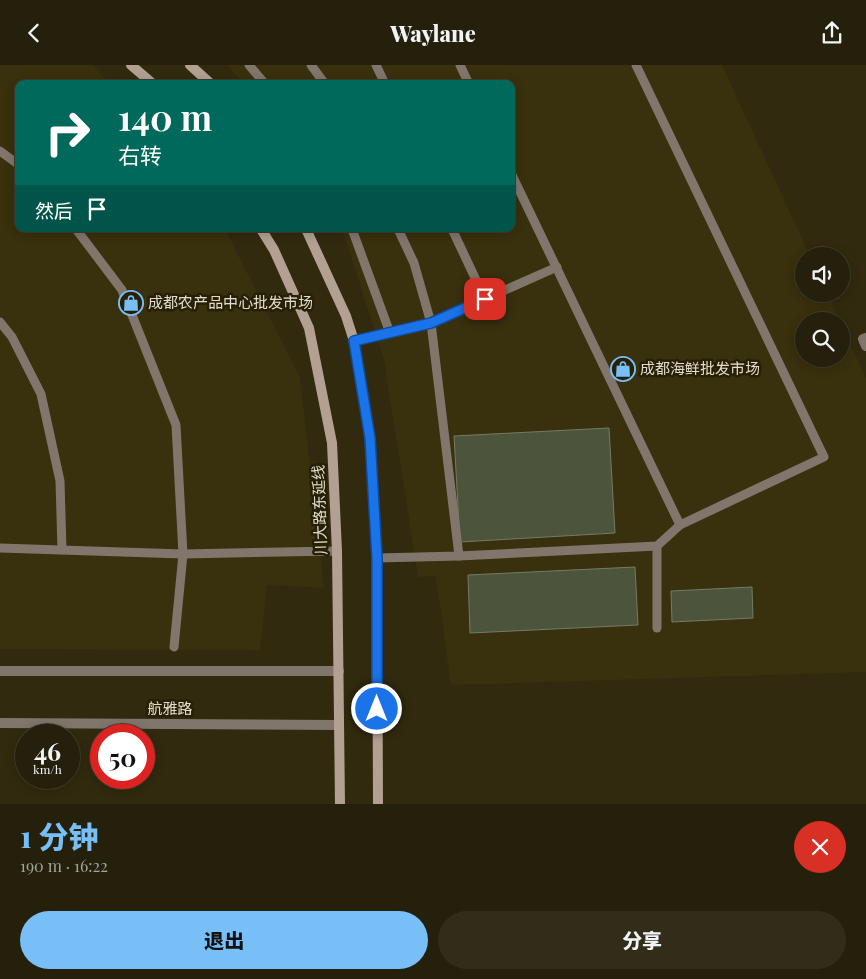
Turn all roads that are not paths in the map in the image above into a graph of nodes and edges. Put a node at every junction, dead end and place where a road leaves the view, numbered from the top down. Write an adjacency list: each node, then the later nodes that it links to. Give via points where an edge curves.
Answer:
1 (131, 65): 8 (main road)
2 (190, 65): 9 (main road)
3 (249, 65): 10 (lane)
4 (311, 65): 11 (lane)
5 (376, 65): 12 (lane)
6 (460, 65): 13 (lane)
7 (636, 65): 31 (lane, via 824,457)
8 (148, 80)
9 (206, 80)
10 (262, 80)
11 (322, 80)
12 (383, 80)
13 (467, 80)
14 (0, 151): 15 (lane)
15 (15, 162)
16 (515, 181): 23 (lane)
17 (78, 232): 36 (lane, via 122,290 176,425)
18 (264, 232): 35 (main road, 川大路东延线, via 309,328 332,443)
19 (307, 232): 29 (main road)
20 (353, 232): 27 (lane)
21 (399, 232): 26 (lane, via 414,263)
22 (453, 232): 24 (lane)
23 (556, 267): 24 (lane); 31 (lane)
24 (485, 299): 26 (lane)
25 (0, 322): 34 (lane, via 12,337 41,394 60,481)
26 (431, 323): 27 (lane); 37 (lane)
27 (390, 333): 29 (lane)
28 (866, 338): 30 (street, via 863,339)
29 (354, 341): 38 (main road, via 370,438)
30 (866, 346)
31 (680, 525): 32 (lane)
32 (657, 546): 37 (lane); 39 (lane)
33 (0, 548): 34 (lane)
34 (62, 549): 36 (lane)
35 (337, 551): 36 (lane); 42 (main road, 川大路东延线)
36 (184, 554): 40 (lane)
37 (459, 556): 38 (lane)
38 (377, 558): 46 (main road)
39 (657, 628)
40 (174, 647)
41 (0, 671): 42 (street)
42 (339, 671): 44 (main road, 川大路东延线)
43 (0, 723): 44 (street, 航雅路)
44 (339, 725): 45 (main road, 川大路东延线)
45 (340, 804)
46 (378, 804)

